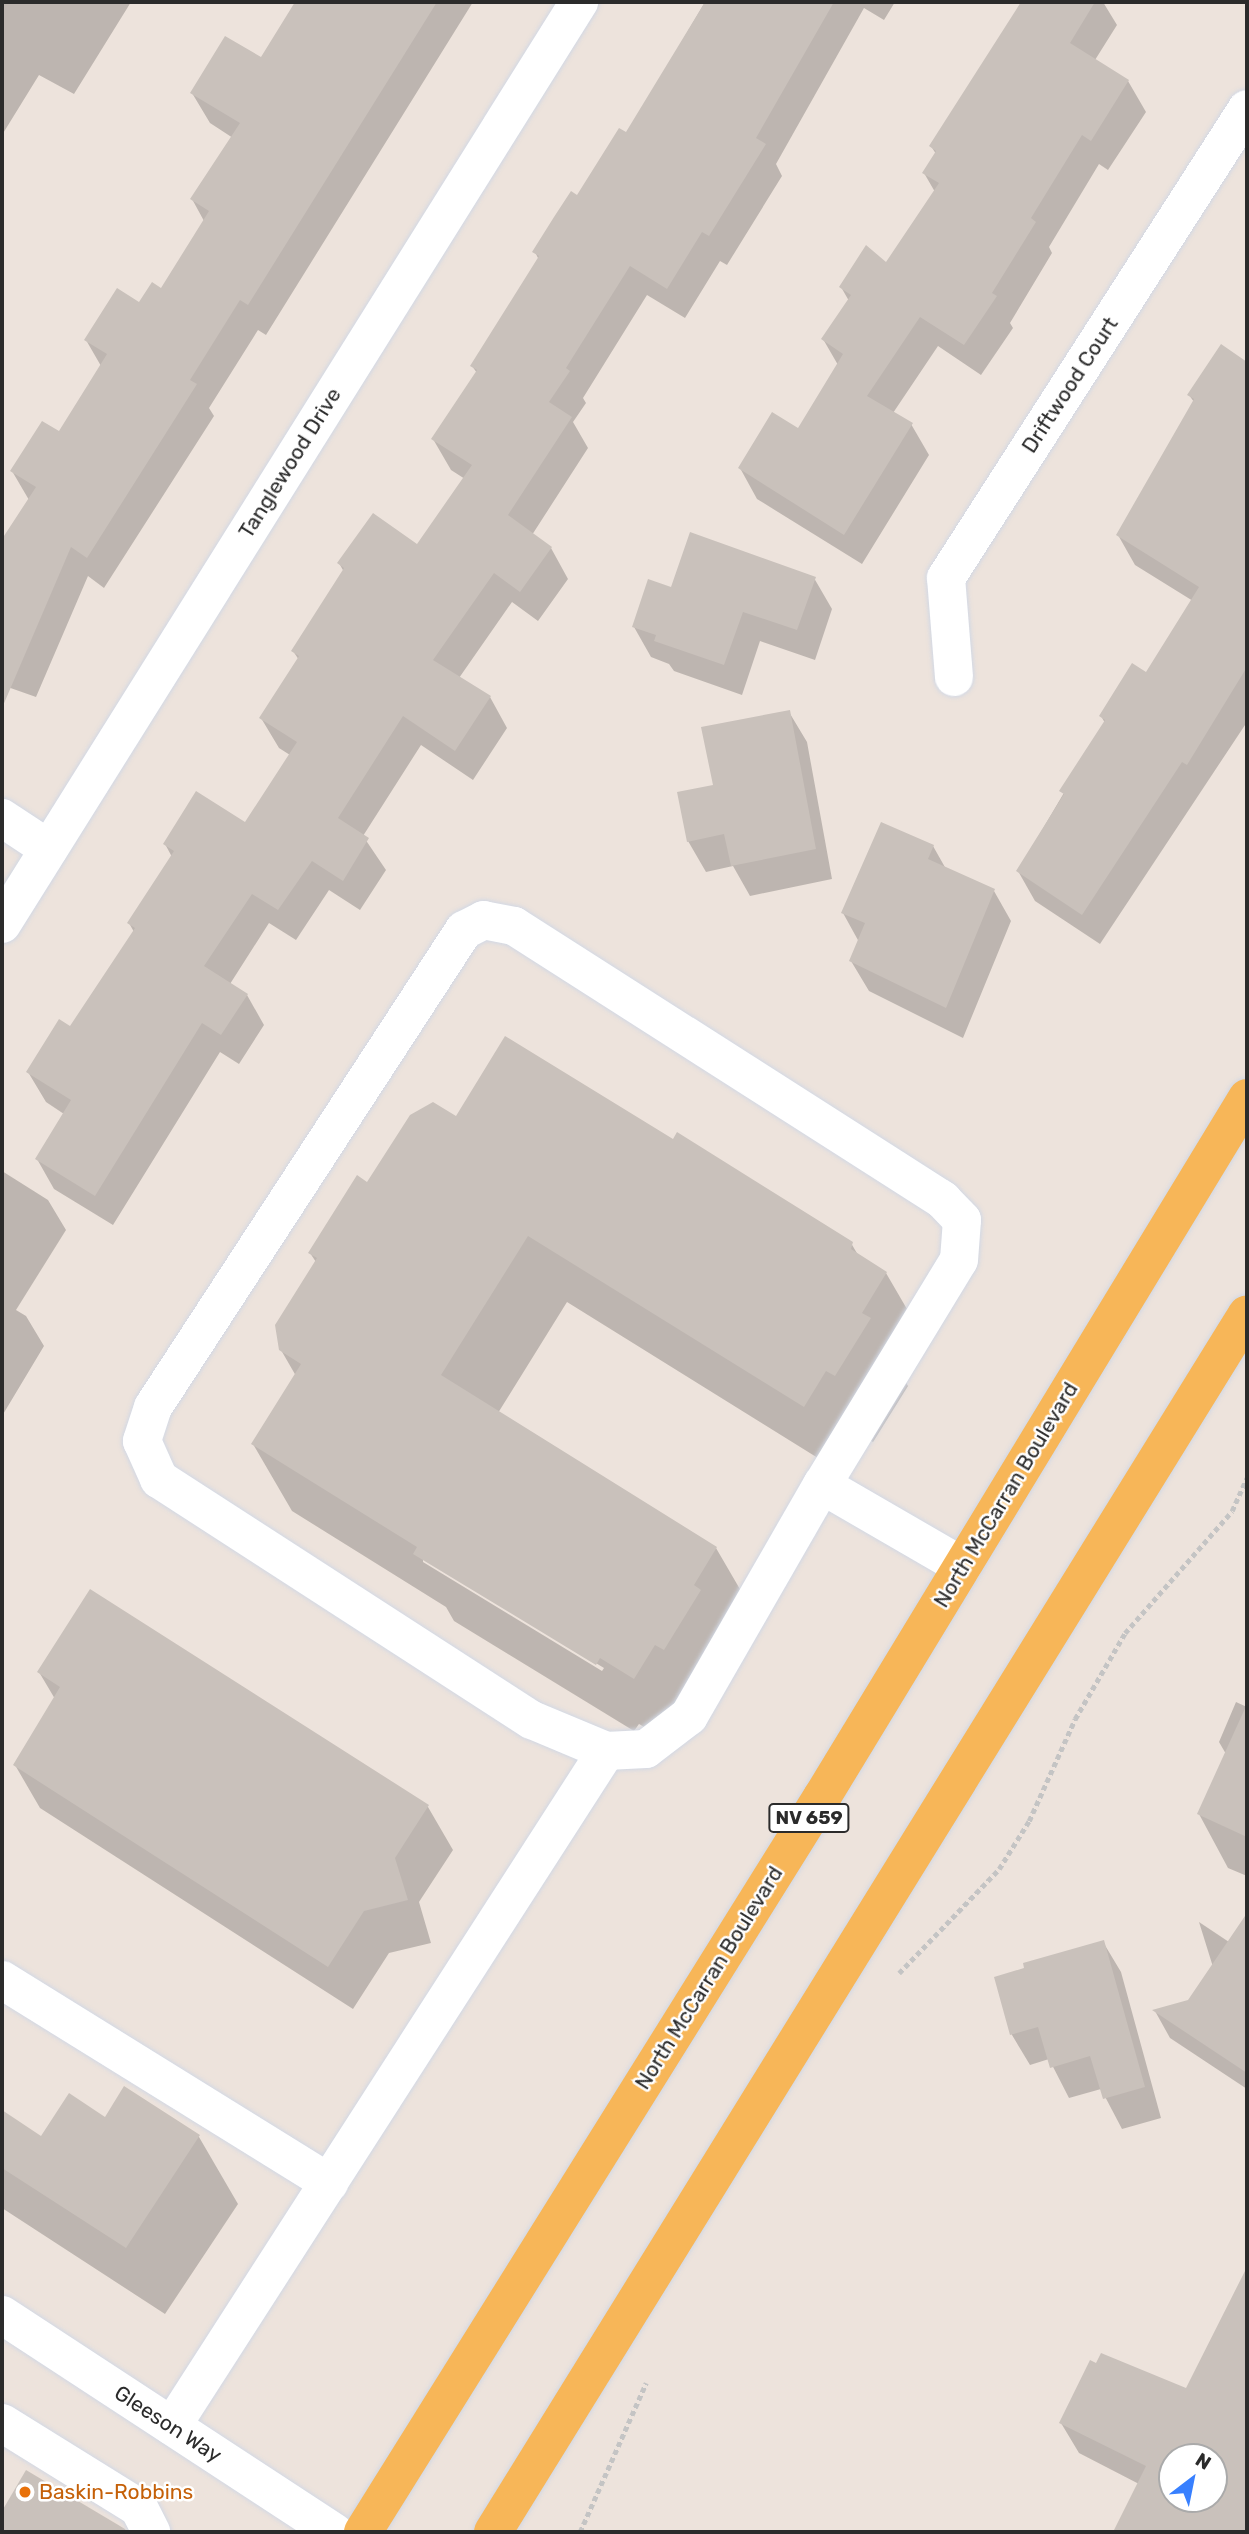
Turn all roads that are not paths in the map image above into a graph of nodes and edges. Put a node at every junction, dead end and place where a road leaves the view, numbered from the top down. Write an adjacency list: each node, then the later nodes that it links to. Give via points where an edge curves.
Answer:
1 (579, 2): 5 (street, Tanglewood Drive)
2 (1247, 109): 3 (street, Driftwood Court, via 946,578)
3 (954, 677)
4 (2, 818): 5 (street)
5 (49, 849): 6 (street, Tanglewood Drive)
6 (2, 924)
7 (1247, 1098): 10 (main road, North McCarran Boulevard / NV 659)
8 (1247, 1314): 20 (main road)
9 (822, 1485): 10 (street); 11 (street, via 689,1716 646,1749); 11 (street, via 959,1260 962,1220 943,1200 514,926 484,919 464,930 153,1407 142,1441 159,1479 532,1720)
10 (962, 1566): 19 (main road, North McCarran Boulevard / NV 659)
11 (606, 1751): 13 (street)
12 (2, 1980): 13 (street)
13 (329, 2183): 16 (street)
14 (2, 2315): 16 (street, Gleeson Way)
15 (2, 2423): 17 (street, via 139,2508)
16 (172, 2426): 18 (street, Gleeson Way)
17 (151, 2532)
18 (334, 2532)
19 (363, 2532)
20 (493, 2532)

